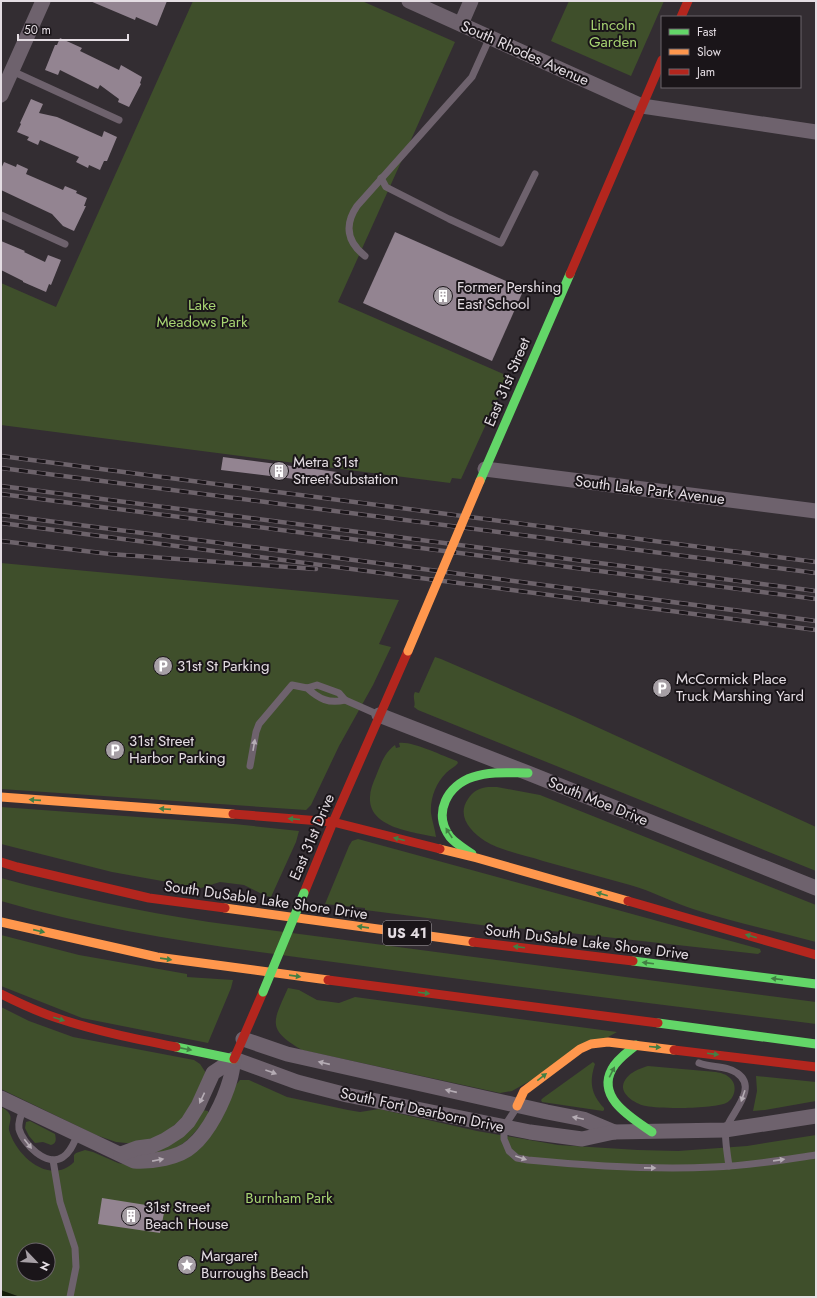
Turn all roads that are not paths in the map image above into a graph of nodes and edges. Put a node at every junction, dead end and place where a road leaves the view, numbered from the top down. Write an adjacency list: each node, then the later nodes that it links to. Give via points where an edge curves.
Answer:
1 (44, 1): 9 (street)
2 (409, 1): 6 (street, South Rhodes Avenue)
3 (471, 1): 6 (street)
4 (688, 1): 5 (main road)
5 (681, 16)
6 (460, 24): 7 (street, South Rhodes Avenue)
7 (490, 37): 11 (street, South Rhodes Avenue); 15 (lane, via 472,77)
8 (661, 62): 11 (main road, East 31st Street)
9 (12, 71): 10 (street); 12 (lane)
10 (1, 95)
11 (642, 106): 13 (street, South Rhodes Avenue); 19 (main road, East 31st Street)
12 (119, 120)
13 (816, 132)
14 (535, 174): 15 (lane, via 501,243 386,187)
15 (381, 178): 18 (lane, via 351,214 350,239)
16 (1, 215): 17 (lane)
17 (65, 244)
18 (365, 256)
19 (482, 475): 20 (street, South Lake Park Avenue); 23 (main road, East 31st Street, bridge)
20 (816, 511)
21 (307, 688): 22 (lane, via 323,699 335,702); 22 (lane, via 317,685 339,693); 24 (lane, one-way to 21, via 259,724 292,685)
22 (345, 700): 23 (lane)
23 (379, 715): 25 (street, South Moe Drive); 27 (main road, East 31st Drive)
24 (250, 766)
25 (528, 773): 28 (main road, one-way to 25, via 461,847 450,836 443,823 442,811 447,795 456,784 481,774); 30 (street, South Moe Drive)
26 (1, 797): 27 (main road, one-way to 26)
27 (333, 822): 28 (main road, one-way to 27); 35 (main road, East 31st Drive, bridge)
28 (478, 858): 32 (main road, one-way to 28)
29 (1, 862): 33 (main road, South DuSable Lake Shore Drive / US 41, one-way to 29, via 404,933 149,898)
30 (816, 888)
31 (1, 922): 36 (main road, one-way to 36, via 156,957)
32 (816, 955)
33 (816, 984)
34 (1, 994): 39 (main road, one-way to 39, via 23,1006 105,1032)
35 (243, 1039): 39 (main road, East 31st Drive); 42 (street, South Fort Dearborn Drive, one-way to 35, via 287,1054)
36 (816, 1044)
37 (636, 1046): 38 (main road, one-way to 38); 42 (main road, one-way to 37, via 524,1091 580,1048 608,1042); 48 (main road, one-way to 37, via 622,1110 607,1090 612,1069)
38 (674, 1049): 40 (main road, one-way to 40); 46 (lane, one-way to 46, via 700,1064 729,1068 738,1073 743,1080 746,1089)
39 (234, 1059): 45 (street, South Fort Dearborn Drive, one-way to 45, via 305,1084 347,1095); 50 (street, one-way to 50, via 213,1073 198,1106 179,1131 152,1146); 50 (street, one-way to 39, via 134,1161 147,1162 167,1158 192,1147 220,1105)
40 (816, 1067)
41 (1, 1098): 43 (street)
42 (517, 1106): 45 (lane); 47 (street, South Fort Dearborn Drive, one-way to 42, via 583,1118)
43 (24, 1108): 49 (street); 52 (lane, one-way to 52, via 19,1121 24,1138 38,1154)
44 (816, 1116): 46 (street, South Fort Dearborn Drive)
45 (504, 1127): 47 (street, South Fort Dearborn Drive, via 582,1139); 53 (lane, one-way to 53, via 504,1139 509,1151 517,1158 528,1160 630,1168)
46 (725, 1130): 48 (street, South Fort Dearborn Drive); 53 (lane)
47 (614, 1132): 48 (street, South Fort Dearborn Drive)
48 (652, 1132)
49 (78, 1134): 50 (street); 52 (lane, via 69,1152 63,1158)
50 (121, 1154)
51 (816, 1155): 53 (lane, one-way to 51)
52 (53, 1160): 54 (lane, via 60,1202 74,1248 76,1267)
53 (729, 1166)
54 (70, 1297)

